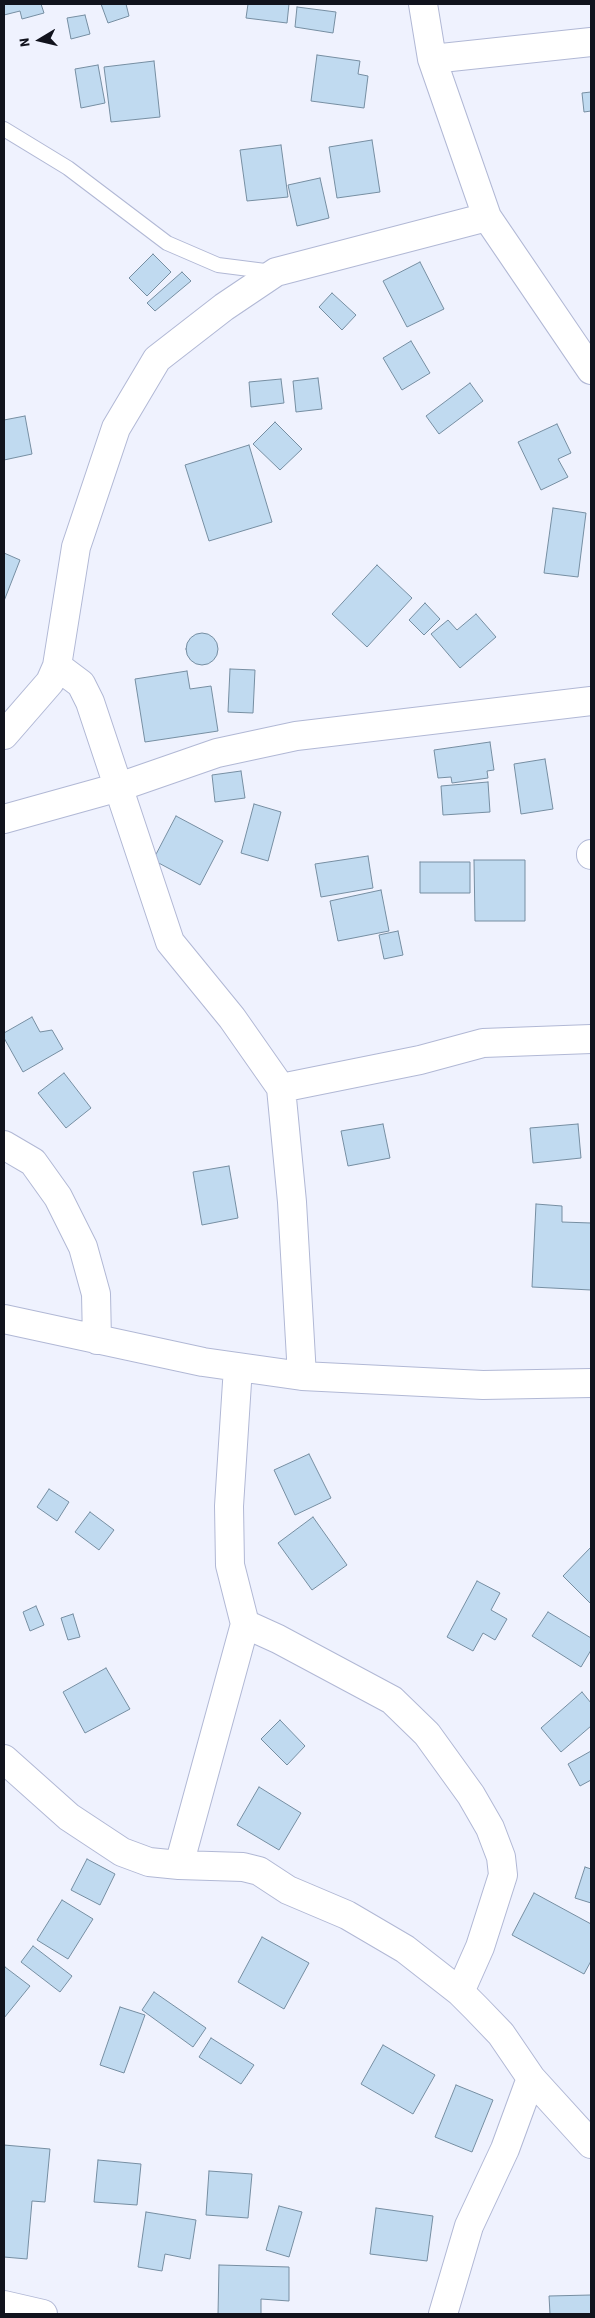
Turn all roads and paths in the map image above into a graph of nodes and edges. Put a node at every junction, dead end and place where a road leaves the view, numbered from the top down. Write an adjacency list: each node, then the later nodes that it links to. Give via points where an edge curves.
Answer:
1 (423, 4): 3 (street)
2 (591, 42): 3 (street)
3 (432, 59): 5 (street)
4 (4, 129): 6 (lane, via 68,168 167,243 218,265)
5 (487, 217): 6 (street); 7 (street)
6 (276, 272): 8 (street, via 157,359 116,428 76,547)
7 (591, 370)
8 (57, 666): 10 (street, via 50,682); 11 (street, via 81,684)
9 (591, 700): 11 (street, via 296,736 217,753)
10 (4, 735)
11 (119, 786): 12 (street); 14 (street, via 170,942 232,1018)
12 (4, 819)
13 (591, 1039): 14 (street, via 483,1043 420,1060)
14 (281, 1088): 19 (street, via 292,1202)
15 (4, 1146): 17 (street, via 33,1162 58,1197 83,1247 96,1294)
16 (4, 1320): 17 (street)
17 (96, 1340): 18 (street)
18 (238, 1367): 19 (street); 21 (street, via 229,1506 230,1565)
19 (302, 1376): 20 (street, via 483,1385)
20 (591, 1384)
21 (245, 1624): 23 (street); 24 (street, via 392,1700 427,1734 471,1795 490,1828 501,1857 503,1875 480,1947)
22 (4, 1759): 23 (street, via 69,1816 122,1852 149,1862)
23 (179, 1866): 24 (street, via 243,1867 259,1871 288,1890 347,1915 397,1944)
24 (460, 1992): 25 (street, via 501,2034)
25 (531, 2078): 26 (street); 29 (street, via 505,2149 469,2226)
26 (591, 2144)
27 (4, 2305): 28 (street)
28 (43, 2314)
29 (444, 2314)

